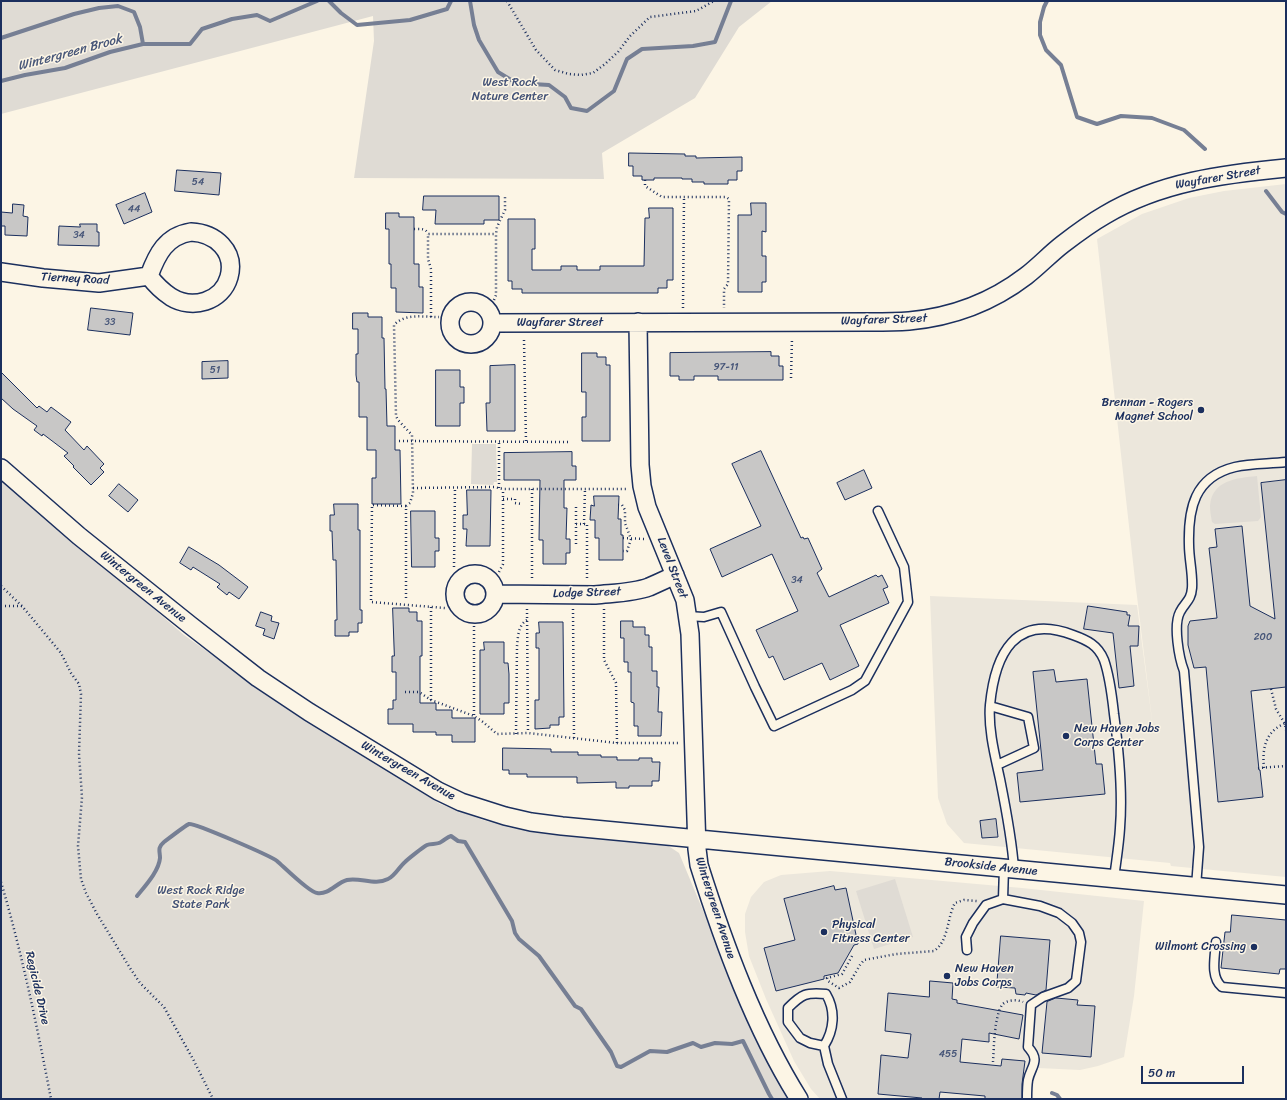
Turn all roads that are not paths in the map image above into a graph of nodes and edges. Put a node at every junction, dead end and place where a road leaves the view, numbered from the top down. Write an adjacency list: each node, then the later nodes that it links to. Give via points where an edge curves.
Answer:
1 (1286, 168): 4 (street, Wayfarer Street, via 1192,181 1139,198 1089,225 1011,287 986,301 935,318 870,322)
2 (1, 272): 3 (street, Tierney Road, via 99,283)
3 (149, 276): 3 (street, via 158,288 172,298 184,303 200,303 213,299 222,290 229,277 229,261 225,248 213,237 201,232 181,233 168,241)
4 (638, 322): 5 (street, Wayfarer Street); 9 (street, Level Street, via 642,486 647,507)
5 (492, 323)
6 (1286, 462): 17 (lane, via 1235,467 1218,473 1207,480 1198,492 1189,517 1192,588 1189,599 1177,618 1177,629 1180,662 1184,671 1199,847)
7 (1, 468): 14 (street, Wintergreen Avenue, via 79,536 258,678 438,790 484,810 531,822)
8 (878, 511): 11 (lane, via 904,567 908,602 865,681 852,690 774,726 721,612 704,617)
9 (675, 575): 10 (street, Lodge Street, via 648,587 628,592 596,595); 11 (street, Level Street, via 686,600)
10 (496, 594)
11 (687, 616): 14 (street, Level Street, via 690,634)
12 (990, 706): 13 (lane); 13 (lane, via 1028,717 1034,748); 16 (lane, via 998,666 1003,655 1009,645 1026,632 1043,628 1068,633 1086,639 1099,650 1109,681 1118,750 1120,817)
13 (997, 765): 15 (lane, via 1013,852)
14 (696, 839): 15 (street, Brookside Avenue); 24 (street, Wintergreen Avenue, via 699,865 731,957 765,1037 784,1076)
15 (1009, 868): 16 (street, Brookside Avenue); 19 (lane)
16 (1114, 879): 17 (street, Brookside Avenue)
17 (1196, 887): 18 (street, Brookside Avenue)
18 (1286, 895)
19 (1003, 899): 21 (lane, via 986,905 973,923 966,937); 26 (lane, via 1040,906 1059,913 1072,924 1081,942 1076,981 1068,988 1043,997 1031,1005 1028,1047 1032,1052 1034,1067 1028,1079)
20 (1216, 942): 22 (lane, via 1214,975 1222,987)
21 (967, 950)
22 (1286, 993)
23 (824, 1046): 23 (lane, via 833,1022 831,1002 826,994 812,993 799,997 788,1008 788,1022 800,1038); 25 (lane, via 828,1064)
24 (799, 1099)
25 (842, 1099)
26 (1027, 1099)

